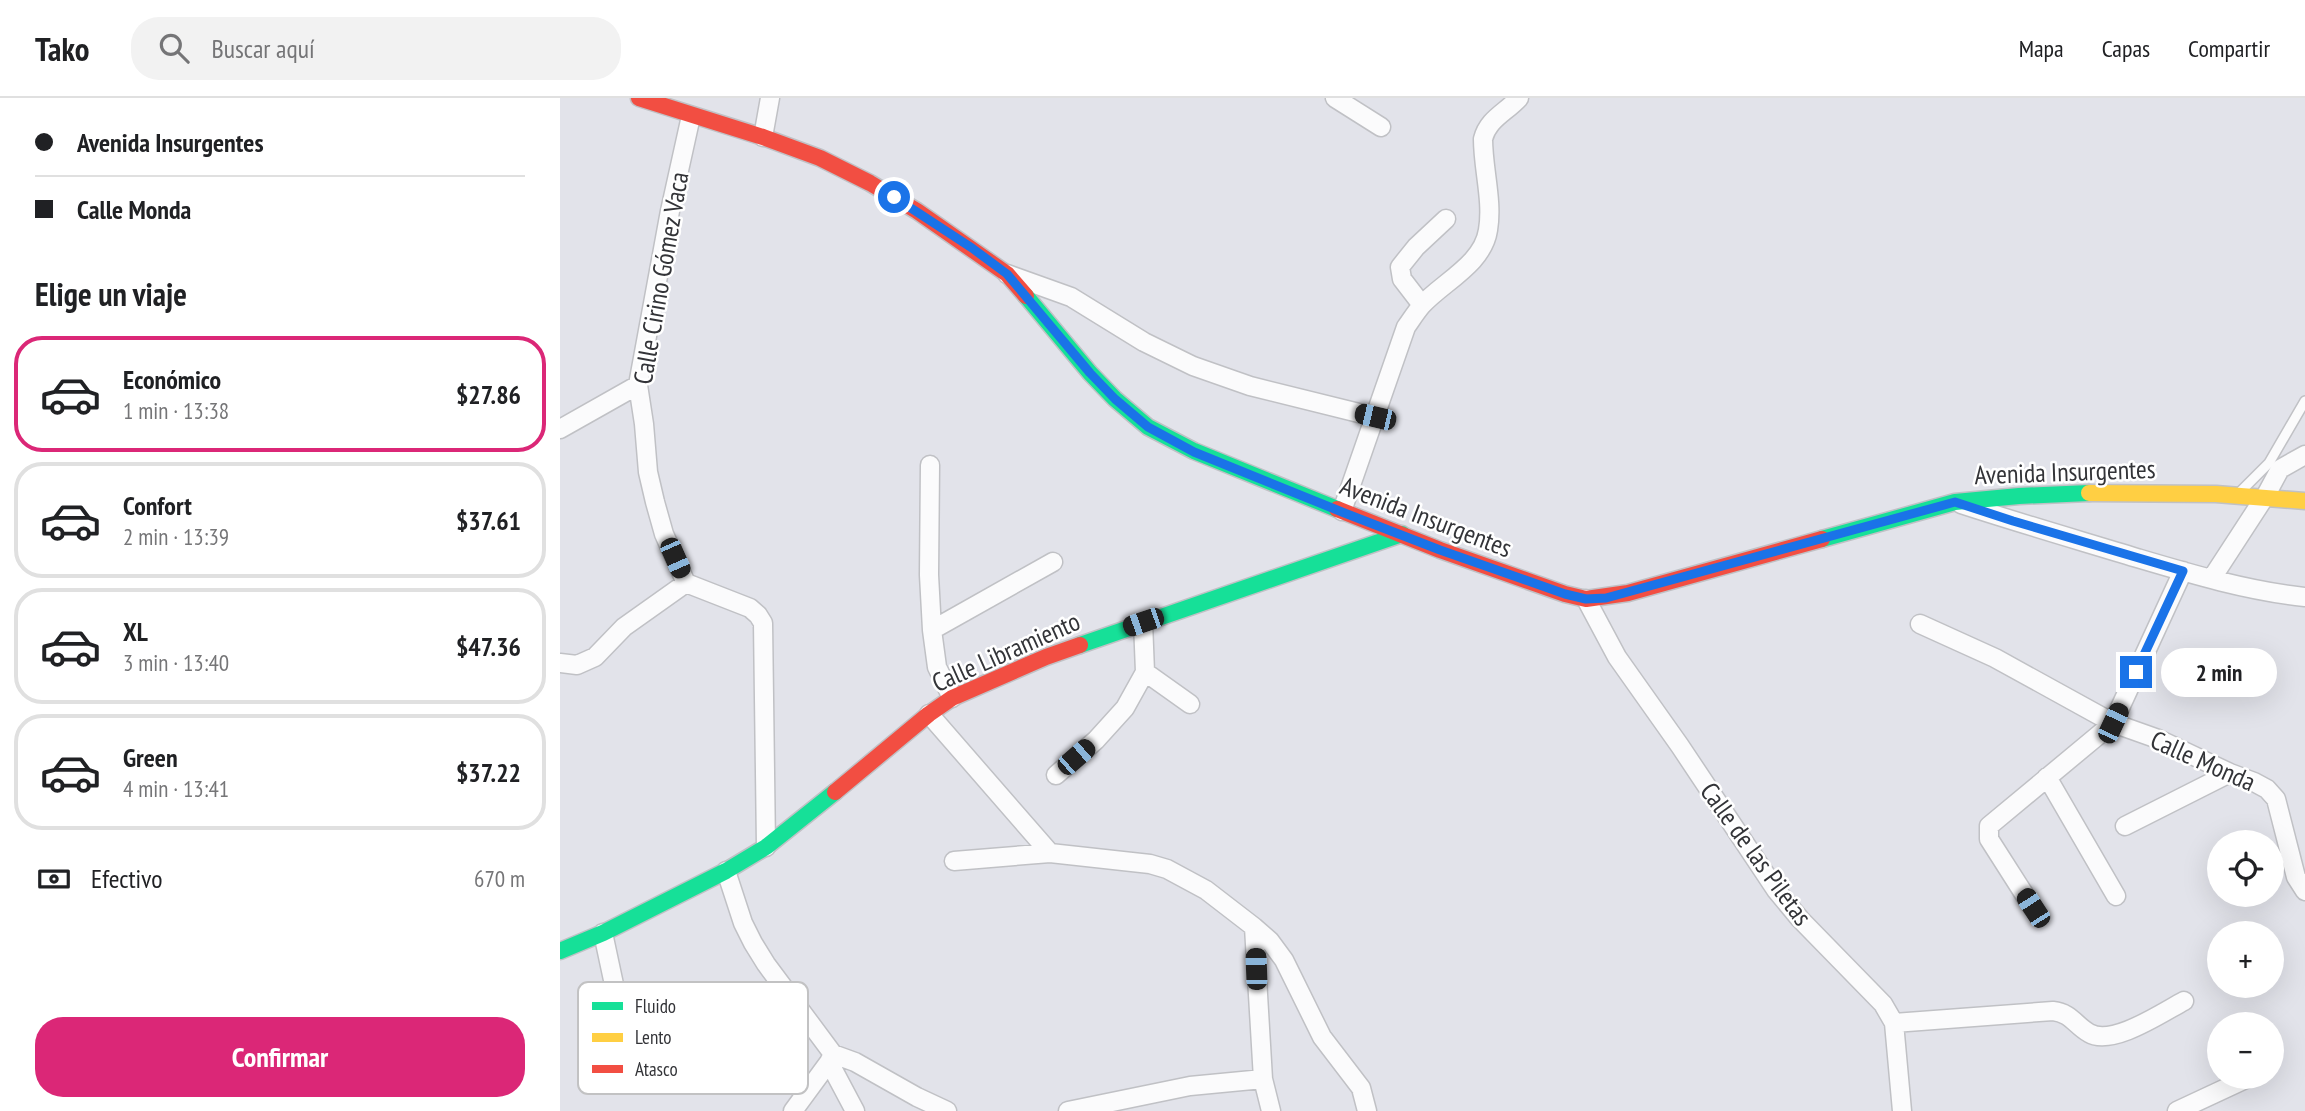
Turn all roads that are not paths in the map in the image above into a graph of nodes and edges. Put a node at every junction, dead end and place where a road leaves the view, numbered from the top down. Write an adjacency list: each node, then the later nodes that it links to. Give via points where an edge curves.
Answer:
1 (639, 98): 5 (main road, Avenida Insurgentes)
2 (770, 98): 7 (street)
3 (1335, 98): 6 (street)
4 (1519, 98): 10 (street, via 1486,128 1483,139 1487,239 1471,262)
5 (691, 116): 7 (main road, Avenida Insurgentes); 11 (street, Calle Cirino Gómez Vaca)
6 (1381, 127)
7 (763, 137): 9 (main road, Avenida Insurgentes, via 870,183)
8 (1446, 219): 10 (street, via 1400,267 1402,279)
9 (1007, 274): 13 (street, via 1071,297 1143,342 1193,366 1250,386); 21 (main road, Avenida Insurgentes, via 1090,373 1148,427 1194,452)
10 (1422, 305): 13 (street, via 1406,327)
11 (638, 385): 14 (street); 26 (street, Calle Cirino Gómez Vaca, via 655,502)
12 (2305, 401): 17 (lane, via 2269,463)
13 (1375, 417): 21 (street)
14 (560, 429)
15 (2305, 455): 18 (street, via 2280,469)
16 (930, 465): 31 (street)
17 (2237, 494): 18 (main road, Avenida Insurgentes); 20 (main road, Avenida Insurgentes, via 2042,494)
18 (2266, 495): 19 (main road, Avenida Insurgentes); 25 (street)
19 (2305, 501)
20 (1955, 502): 24 (street); 28 (main road, Avenida Insurgentes, via 1628,593)
21 (1342, 512): 22 (main road, Avenida Insurgentes)
22 (1402, 534): 28 (main road, Avenida Insurgentes); 29 (main road, Calle Libramiento)
23 (1053, 562): 31 (street)
24 (2183, 571): 25 (street); 37 (street)
25 (2212, 578): 27 (street)
26 (686, 583): 32 (street, via 624,627 595,657 577,665); 42 (street, via 750,608 763,624)
27 (2305, 597)
28 (1586, 599): 55 (street, Calle de las Piletas, via 1617,657 1776,890 1882,1004)
29 (1143, 622): 33 (street); 34 (main road, Calle Libramiento)
30 (1920, 624): 37 (street, Calle Monda, via 2035,678)
31 (932, 630): 34 (street, via 937,667)
32 (560, 663)
33 (1145, 672): 35 (street); 39 (street, via 1113,723)
34 (952, 698): 36 (main road, Calle Libramiento)
35 (1190, 704)
36 (929, 714): 42 (main road, Calle Libramiento); 43 (street)
37 (2113, 723): 38 (street, Calle Monda); 40 (street)
38 (2230, 773): 41 (street); 46 (street, Calle Monda, via 2255,782 2276,799 2296,877)
39 (1056, 775)
40 (2047, 777): 47 (street); 48 (street, via 1987,830)
41 (2125, 825)
42 (765, 847): 45 (main road, Calle Libramiento)
43 (1050, 853): 44 (street); 49 (street, via 1167,869 1206,890)
44 (954, 860)
45 (726, 871): 50 (main road, Calle Libramiento); 53 (street, via 743,923)
46 (2305, 891)
47 (2116, 897)
48 (2033, 908)
49 (1254, 927): 58 (street); 67 (street, via 1284,960 1322,1037 1361,1088)
50 (603, 933): 51 (main road, Calle Libramiento); 52 (street)
51 (560, 951)
52 (613, 982)
53 (778, 982)
54 (2184, 1001): 55 (street, via 2124,1032 2105,1036 2089,1033 2066,1014 2053,1011)
55 (1894, 1023): 68 (street)
56 (808, 1025): 57 (street)
57 (831, 1058): 60 (street); 63 (street); 64 (street, via 848,1058)
58 (1263, 1079): 65 (street, via 1190,1086); 66 (street)
59 (2224, 1089): 69 (street)
60 (808, 1090)
61 (805, 1094): 62 (street)
62 (793, 1111)
63 (855, 1111)
64 (947, 1111)
65 (1068, 1111)
66 (1271, 1111)
67 (1367, 1111)
68 (1902, 1111)
69 (2177, 1111)

